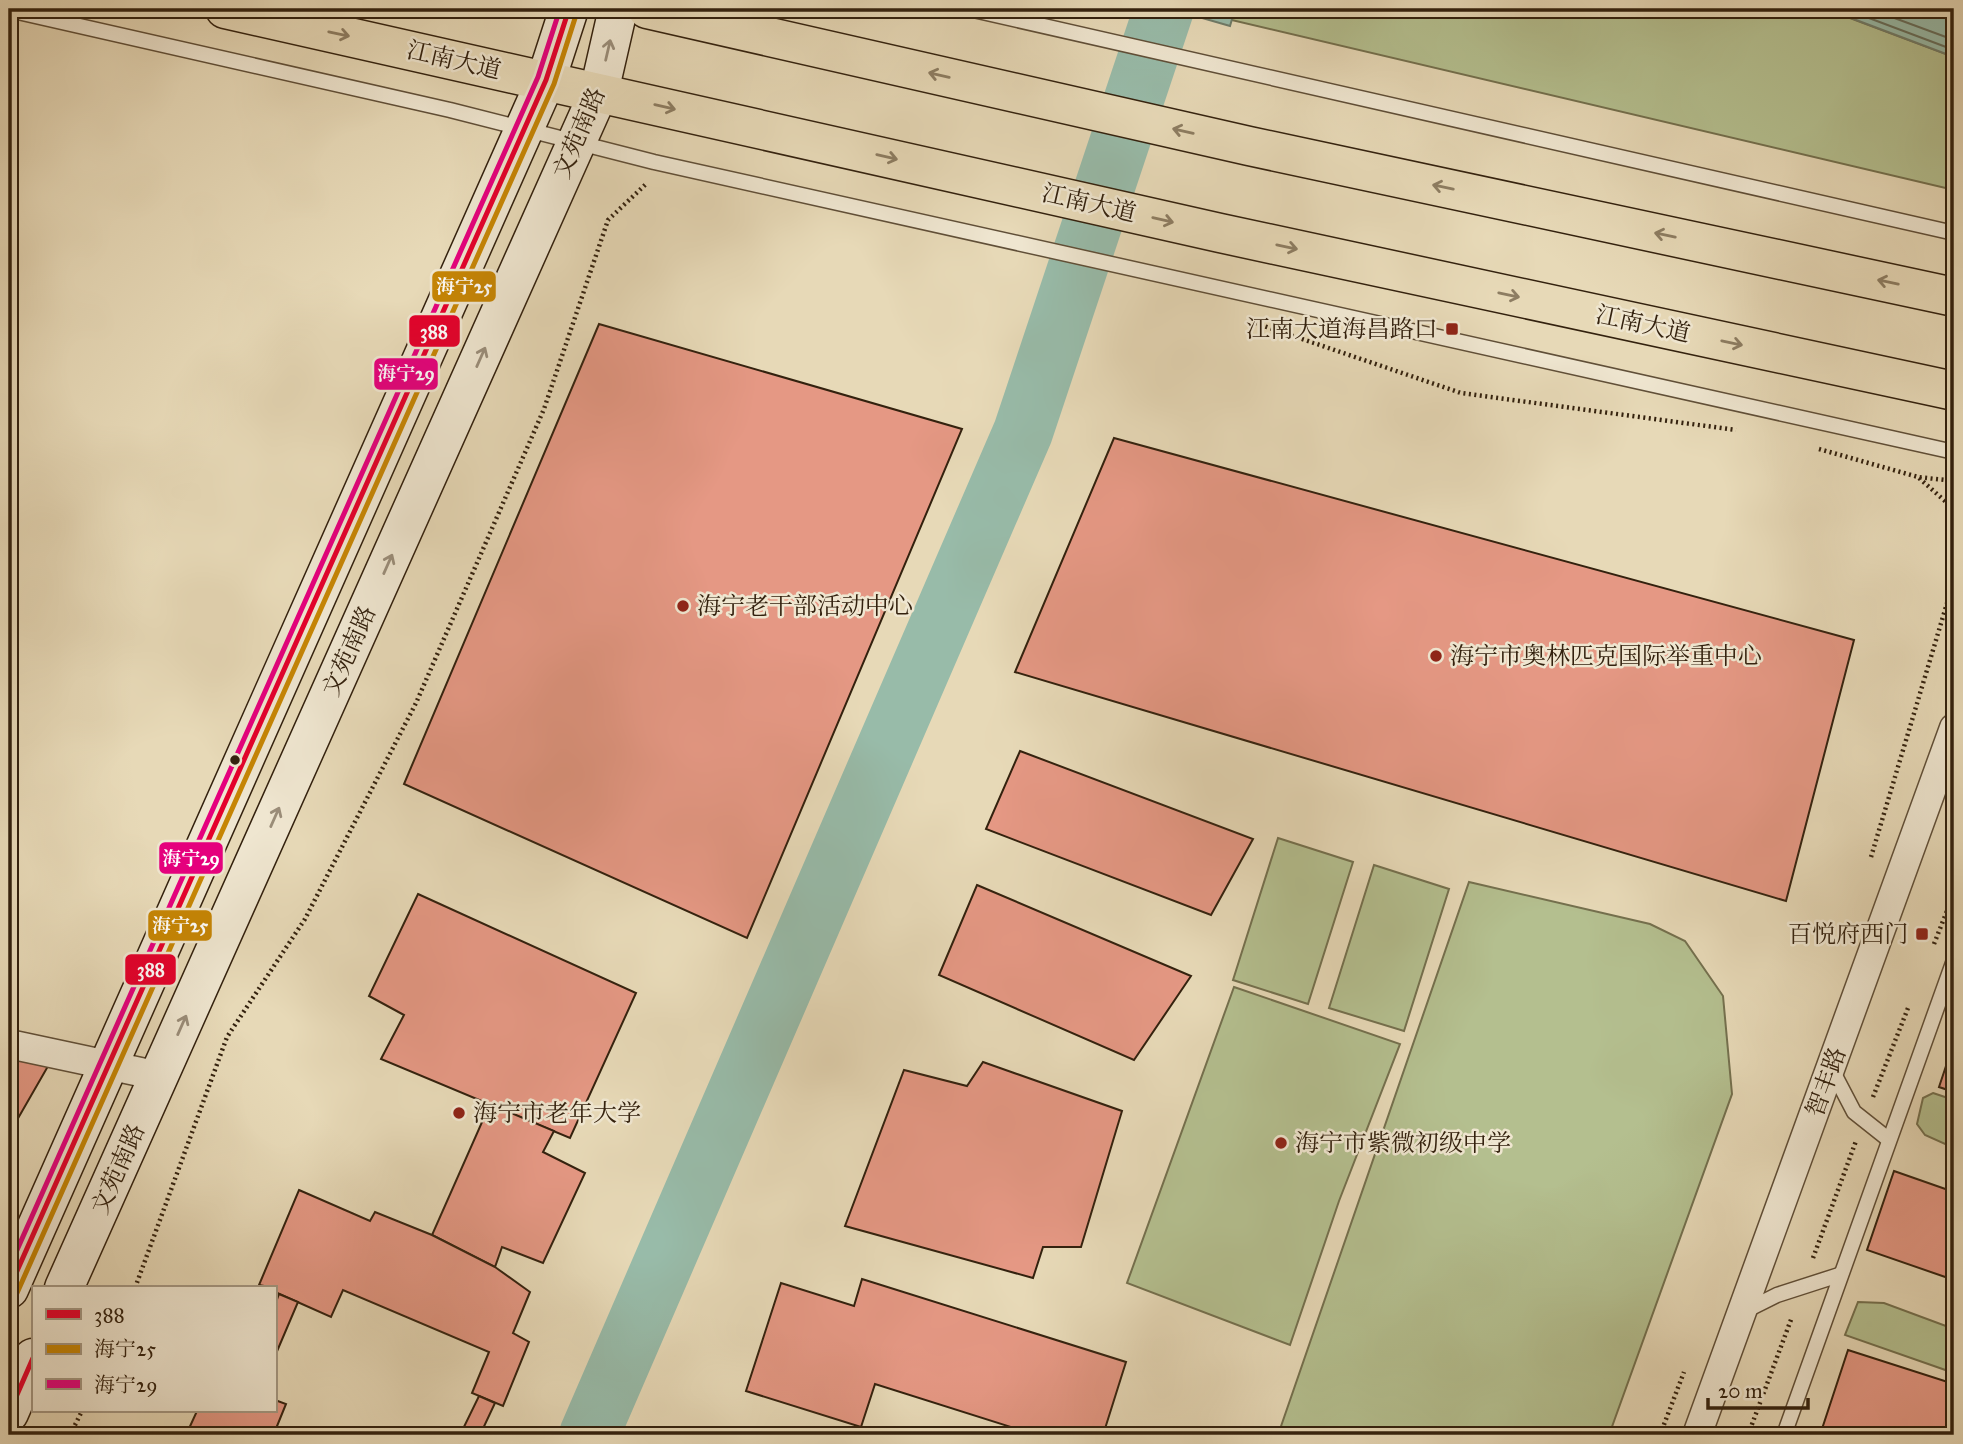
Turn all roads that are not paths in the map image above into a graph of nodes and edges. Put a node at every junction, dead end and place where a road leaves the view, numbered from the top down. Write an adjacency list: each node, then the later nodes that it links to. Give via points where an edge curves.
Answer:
1 (225, 9): 7 (highway, 江南大道, one-way to 7)
2 (569, 9): 7 (main road, 文苑南路)
3 (618, 9): 8 (main road, 文苑南路, one-way to 3)
4 (647, 9): 12 (highway, one-way to 4, via 1250,146)
5 (970, 9): 11 (lane)
6 (9, 10): 9 (lane)
7 (546, 80): 8 (highway, 江南大道); 9 (main road, 文苑南路)
8 (599, 92): 10 (main road, 文苑南路); 13 (highway, 江南大道, one-way to 13, via 1220,233)
9 (524, 130): 10 (lane); 18 (main road, 文苑南路)
10 (578, 141): 14 (lane, via 654,162); 20 (main road, 文苑南路, one-way to 10)
11 (1954, 233)
12 (1954, 297)
13 (1954, 391)
14 (1954, 452)
15 (1954, 728): 19 (street, 智丰路)
16 (1954, 960): 21 (lane)
17 (9, 1044): 18 (street)
18 (108, 1065): 20 (street); 24 (main road, 文苑南路)
19 (1831, 1068): 21 (lane, via 1854,1112); 25 (street, 智丰路)
20 (159, 1076): 23 (main road, 文苑南路)
21 (1888, 1139): 22 (lane)
22 (1839, 1275): 25 (lane); 29 (lane)
23 (66, 1286)
24 (9, 1289)
25 (1742, 1312): 28 (street, 智丰路)
26 (32, 1360): 27 (main road)
27 (9, 1413)
28 (1697, 1435)
29 (1784, 1435)

